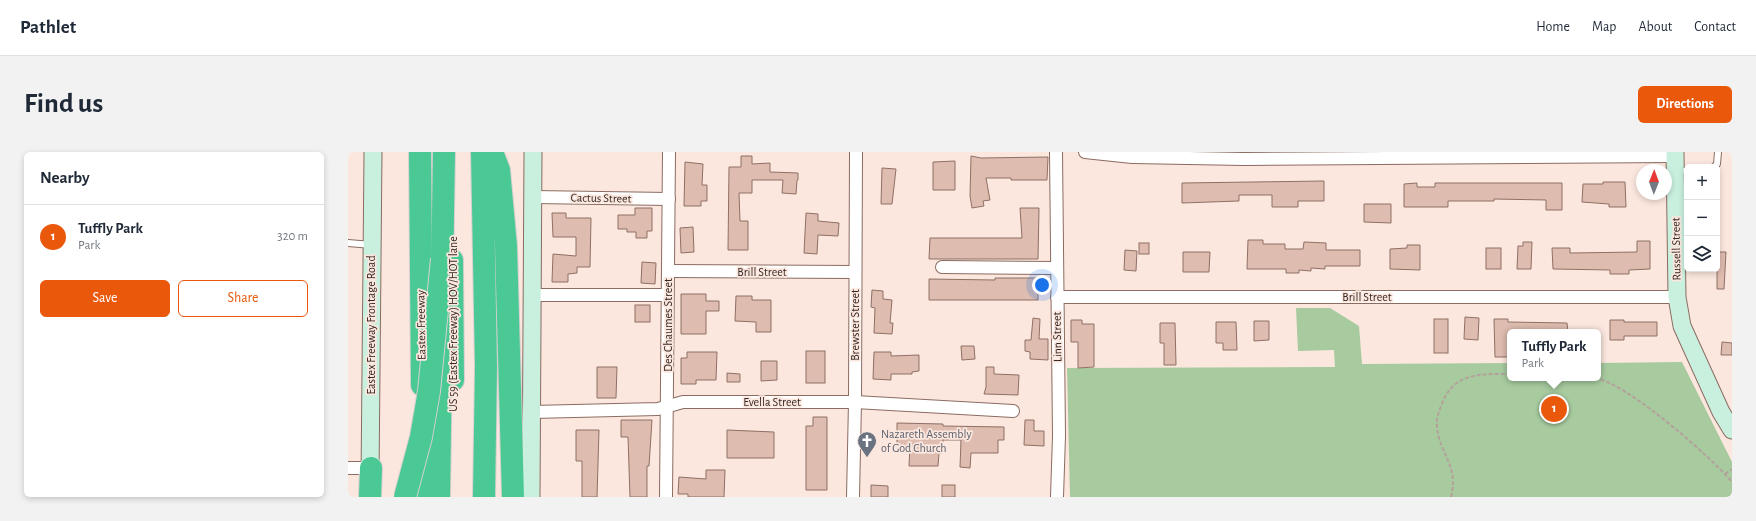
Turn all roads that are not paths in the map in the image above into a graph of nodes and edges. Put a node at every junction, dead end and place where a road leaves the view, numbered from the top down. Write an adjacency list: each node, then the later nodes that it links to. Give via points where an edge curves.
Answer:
1 (373, 152): 18 (main road, Eastex Freeway Frontage Road)
2 (420, 152): 37 (highway, Eastex Freeway, via 422,393)
3 (444, 152): 19 (highway, Eastex Freeway)
4 (454, 152): 39 (highway, US 59 (Eastex Freeway) HOV/HOT lane)
5 (482, 152): 40 (highway, via 486,366)
6 (492, 152): 41 (highway, via 499,170 506,246 512,404)
7 (533, 152): 15 (main road)
8 (669, 152): 16 (street, Des Chaumes Street)
9 (856, 152): 23 (street, Brewster Street)
10 (1056, 152): 21 (street, Linn Street)
11 (1085, 152): 13 (street, via 1132,158)
12 (1718, 152): 14 (lane)
13 (1678, 162): 27 (main road, Russell Street)
14 (1717, 164)
15 (533, 197): 16 (street, Cactus Street); 24 (main road)
16 (669, 199): 22 (street, Des Chaumes Street)
17 (348, 243): 18 (lane)
18 (372, 245): 34 (main road, Eastex Freeway Frontage Road)
19 (442, 259): 36 (highway, bridge, via 430,391); 38 (highway, Eastex Freeway, bridge)
20 (942, 268): 21 (street)
21 (1057, 268): 26 (street, Linn Street)
22 (668, 271): 23 (street, Brill Street); 25 (street, Des Chaumes Street)
23 (855, 272): 28 (street, Brewster Street)
24 (533, 295): 25 (street); 31 (main road)
25 (668, 295): 29 (street, Des Chaumes Street)
26 (1057, 297): 27 (street, Brill Street); 45 (street, Linn Street)
27 (1677, 297): 32 (main road, Russell Street, via 1682,326 1721,412)
28 (856, 402): 29 (street, Evella Street, via 683,402); 30 (street, Evella Street); 44 (street, Brewster Street)
29 (668, 406): 31 (street, Evella Street, via 658,409); 43 (street, Des Chaumes Street)
30 (1014, 411)
31 (532, 412): 42 (main road)
32 (1732, 430)
33 (348, 468): 34 (street)
34 (371, 468): 35 (highway)
35 (369, 497)
36 (405, 497)
37 (418, 497)
38 (439, 497)
39 (453, 497)
40 (484, 497)
41 (512, 497)
42 (531, 497)
43 (666, 497)
44 (853, 497)
45 (1057, 497)

